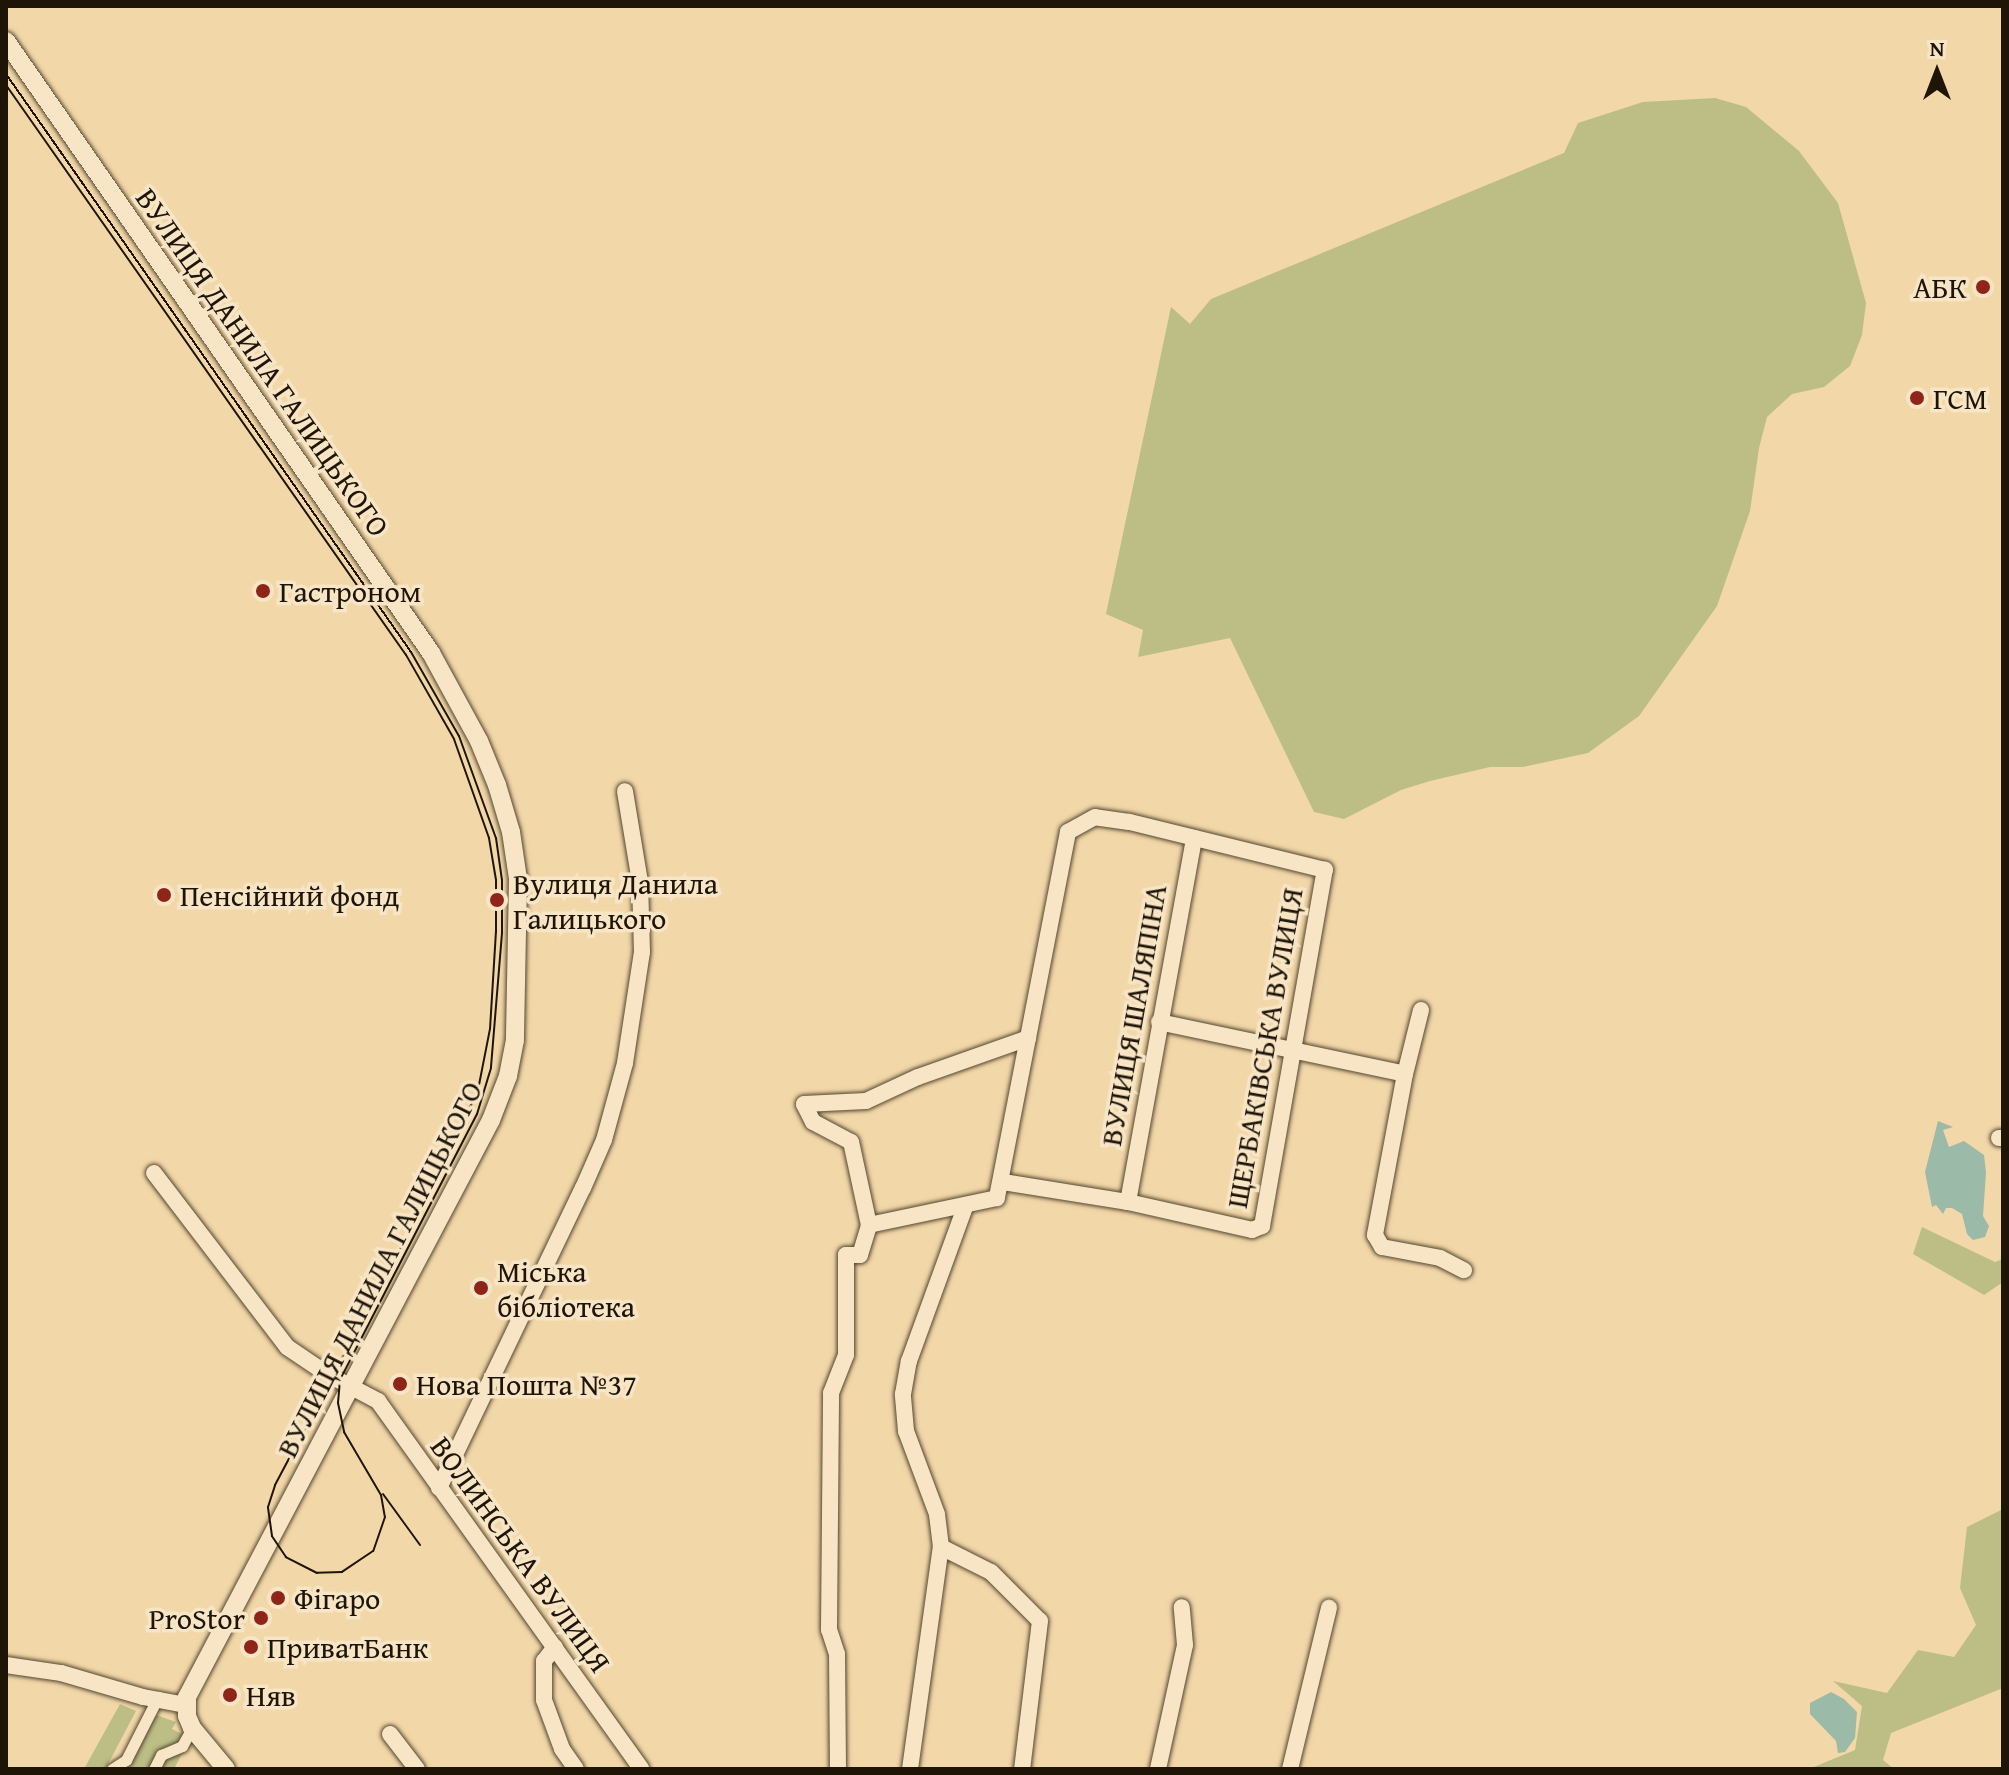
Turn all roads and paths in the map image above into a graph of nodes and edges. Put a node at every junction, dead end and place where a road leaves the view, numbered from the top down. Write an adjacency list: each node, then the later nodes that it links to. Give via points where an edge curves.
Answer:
1 (6, 41): 15 (street, ВУЛИЦЯ ДАНИЛА ГАЛИЦЬКОГО, via 431,653 479,741 511,832 518,935 515,1040 508,1076 475,1154)
2 (625, 791): 16 (street, via 640,882 642,952 625,1063 604,1140 583,1188)
3 (1194, 838): 5 (street, ВУЛИЦЯ ШАЛЯПІНА); 6 (street, via 1095,817 1068,832); 7 (street, ЩЕРБАКІВСЬКА ВУЛИЦЯ, via 1325,870)
4 (1421, 1010): 8 (street)
5 (1159, 1022): 7 (street); 11 (street, ВУЛИЦЯ ШАЛЯПІНА)
6 (1028, 1038): 10 (street); 13 (street, via 866,1101 804,1104 813,1122 851,1142)
7 (1291, 1050): 8 (street); 11 (street, ЩЕРБАКІВСЬКА ВУЛИЦЯ, via 1262,1226 1252,1230)
8 (1405, 1074): 14 (street, via 1375,1235 1382,1247 1440,1258)
9 (154, 1173): 15 (street, ВОЛИНСЬКА ВУЛИЦЯ, via 287,1347)
10 (1003, 1182): 11 (street); 12 (street, via 997,1198)
11 (1128, 1202)
12 (965, 1207): 13 (street); 17 (street, via 909,1361 903,1394 906,1431 937,1514)
13 (869, 1225): 32 (street, via 860,1255 846,1255 846,1355 831,1393 829,1630 837,1654)
14 (1464, 1270)
15 (352, 1387): 16 (street, ВОЛИНСЬКА ВУЛИЦЯ, via 378,1401); 23 (street, ВУЛИЦЯ ДАНИЛА ГАЛИЦЬКОГО)
16 (439, 1488): 20 (street, ВОЛИНСЬКА ВУЛИЦЯ)
17 (941, 1547): 33 (street); 34 (street, via 991,1572 1040,1621)
18 (1182, 1607): 35 (street, via 1185,1645)
19 (1329, 1608): 36 (street)
20 (555, 1647): 30 (street, via 544,1661 544,1700 562,1749); 31 (street, ВОЛИНСЬКА ВУЛИЦЯ)
21 (6, 1665): 22 (street)
22 (158, 1697): 23 (street); 26 (street, via 126,1760)
23 (186, 1705): 24 (street)
24 (192, 1728): 27 (street, via 182,1746 161,1755); 28 (street)
25 (390, 1734): 29 (street)
26 (112, 1769)
27 (154, 1769)
28 (226, 1769)
29 (417, 1769)
30 (576, 1769)
31 (641, 1769)
32 (838, 1769)
33 (910, 1769)
34 (1022, 1769)
35 (1158, 1769)
36 (1290, 1769)

